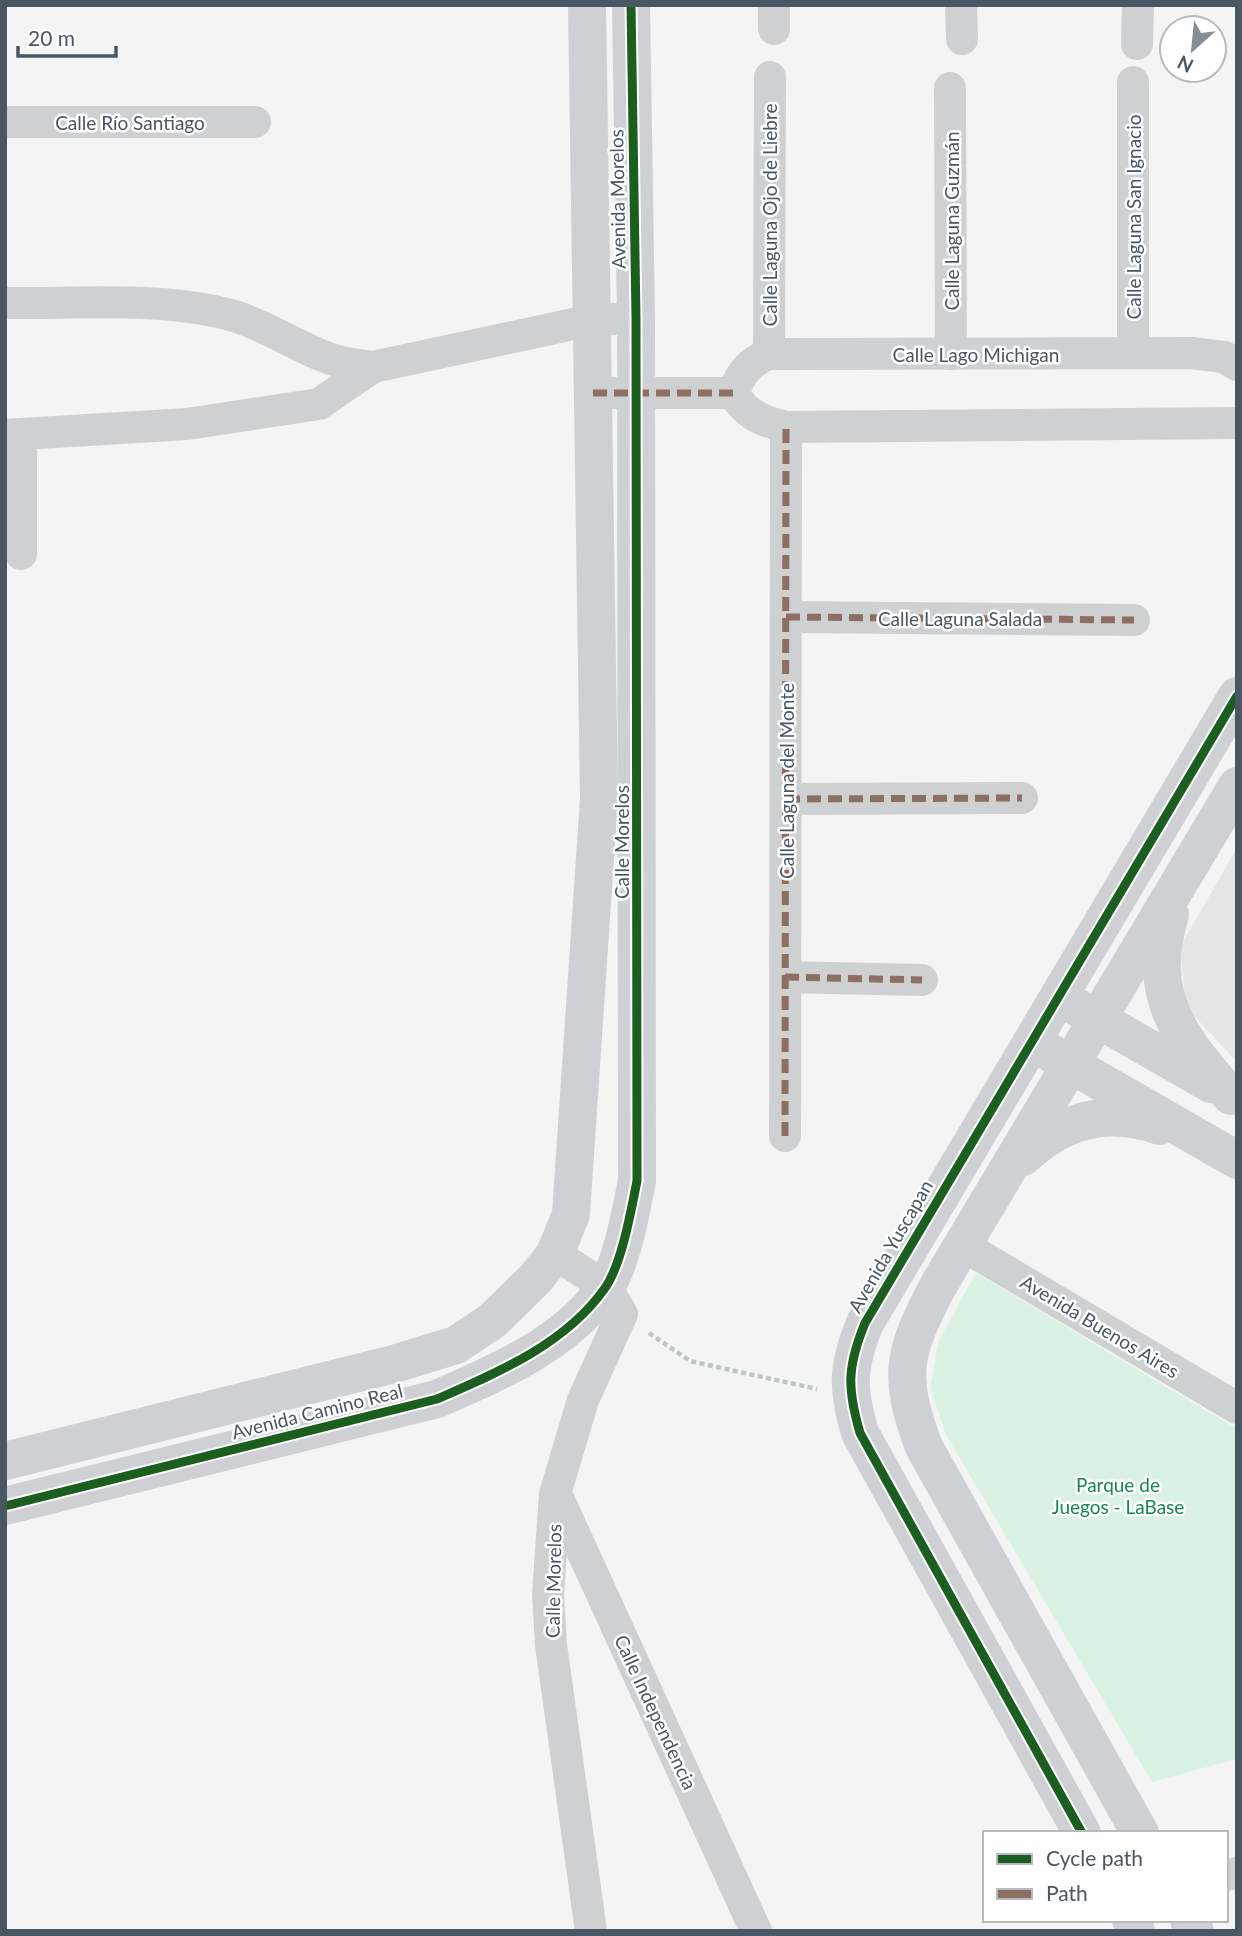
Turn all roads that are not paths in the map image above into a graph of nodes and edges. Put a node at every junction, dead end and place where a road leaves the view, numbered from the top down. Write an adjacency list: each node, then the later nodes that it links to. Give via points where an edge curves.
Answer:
1 (587, 5): 14 (street, Avenida Morelos)
2 (631, 5): 13 (street, Avenida Morelos)
3 (961, 5): 5 (street)
4 (1138, 5): 6 (street)
5 (962, 39)
6 (1137, 44)
7 (769, 76): 16 (street, Calle Laguna Ojo de Liebre)
8 (1133, 82): 15 (street, Calle Laguna San Ignacio)
9 (950, 88): 17 (street, Calle Laguna Guzmán)
10 (5, 122): 11 (street, Calle Río Santiago)
11 (256, 122)
12 (5, 303): 19 (street, via 170,306 212,312 261,326 332,360)
13 (636, 317): 14 (street); 21 (street, Avenida Morelos)
14 (592, 320): 19 (street); 20 (street, Avenida Morelos)
15 (1133, 353): 17 (street, Calle Lago Michigan); 18 (street, Calle Lago Michigan, via 1191,353 1224,357)
16 (769, 354): 17 (street, Calle Lago Michigan); 22 (street, via 754,360 740,375)
17 (951, 354)
18 (1237, 365)
19 (373, 367): 25 (street, via 319,404 187,424)
20 (593, 393): 21 (street); 34 (street, Calle Morelos, via 599,799)
21 (634, 393): 22 (street); 35 (street, Calle Morelos)
22 (733, 393): 24 (street, via 744,410 760,421)
23 (1237, 423): 24 (street)
24 (786, 427): 27 (street, Calle Laguna del Monte)
25 (13, 435): 26 (street)
26 (21, 554)
27 (786, 617): 28 (street, Calle Laguna Salada); 32 (street, Calle Laguna del Monte)
28 (1135, 620)
29 (1237, 696): 38 (street, Avenida Yuscapan)
30 (1237, 786): 33 (street)
31 (1022, 798): 32 (street)
32 (786, 799): 36 (street, Calle Laguna del Monte)
33 (1181, 879): 39 (street); 42 (street, via 1162,940 1166,1006 1192,1053)
34 (593, 886): 35 (street); 47 (street, Calle Morelos, via 571,1214)
35 (639, 890): 48 (street, Calle Morelos, via 637,1181)
36 (785, 978): 37 (street); 43 (street, Calle Laguna del Monte)
37 (922, 981)
38 (1059, 997): 39 (street); 40 (street, Avenida Yuscapan)
39 (1097, 1019): 41 (street); 42 (street)
40 (1032, 1042): 41 (street); 53 (street, Avenida Yuscapan, via 865,1322 851,1358 849,1396 860,1433 879,1470)
41 (1070, 1064): 44 (street); 45 (street)
42 (1234, 1098)
43 (785, 1136)
44 (1222, 1151): 45 (street, via 1139,1119 1104,1117 1069,1124 1045,1137)
45 (1004, 1175): 46 (street)
46 (962, 1245): 49 (street, Avenida Buenos Aires); 54 (street, via 919,1322 906,1365 909,1407 925,1447)
47 (546, 1266): 48 (street); 50 (street, Avenida Camino Real, via 492,1321 456,1345)
48 (614, 1301): 51 (street, Calle Morelos); 52 (street, Avenida Camino Real, via 577,1317 542,1347 499,1372 437,1399)
49 (1237, 1408)
50 (5, 1461)
51 (555, 1494): 55 (street, Calle Morelos, via 548,1594 551,1645); 56 (street, Calle Independencia)
52 (5, 1506)
53 (1081, 1831)
54 (1139, 1831)
55 (591, 1931)
56 (756, 1931)

